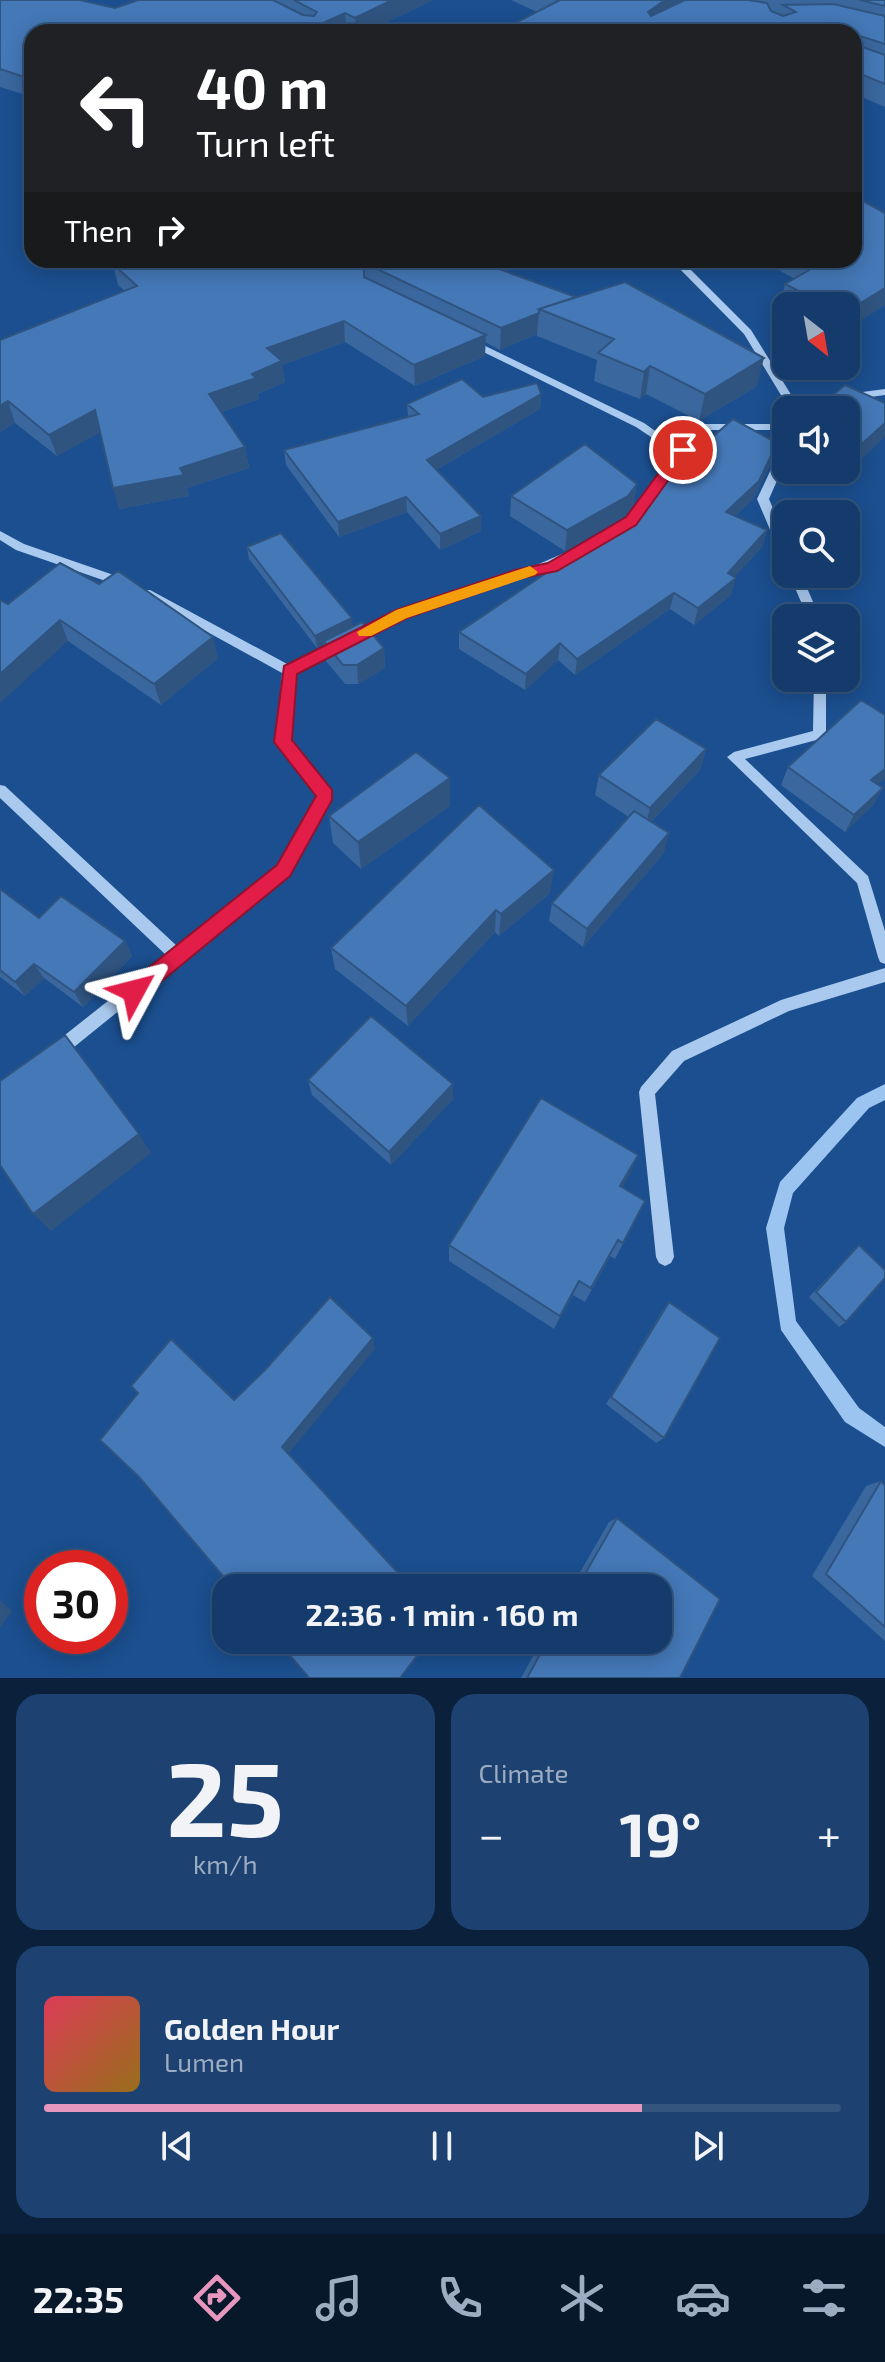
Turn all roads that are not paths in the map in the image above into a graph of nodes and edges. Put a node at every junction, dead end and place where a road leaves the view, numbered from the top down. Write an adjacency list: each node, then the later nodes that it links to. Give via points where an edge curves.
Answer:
1 (684, 268): 4 (street, via 748,332)
2 (455, 335): 6 (street, via 640,425 675,450)
3 (885, 392): 5 (street)
4 (788, 396)
5 (860, 396)
6 (700, 427): 7 (street); 10 (street, via 631,521)
7 (772, 427)
8 (772, 479): 9 (street, via 763,499)
9 (772, 520)
10 (618, 529)
11 (0, 535): 13 (street, via 20,547 132,585)
12 (605, 536): 13 (street, via 552,567 402,614)
13 (289, 671): 16 (street, via 283,742 326,795 283,870)
14 (820, 692): 17 (street, via 819,734 734,757 863,880)
15 (0, 790): 16 (street)
16 (179, 957): 19 (street)
17 (885, 957)
18 (885, 975): 20 (street, via 786,1005 678,1056 647,1092)
19 (48, 1058)
20 (665, 1257)

